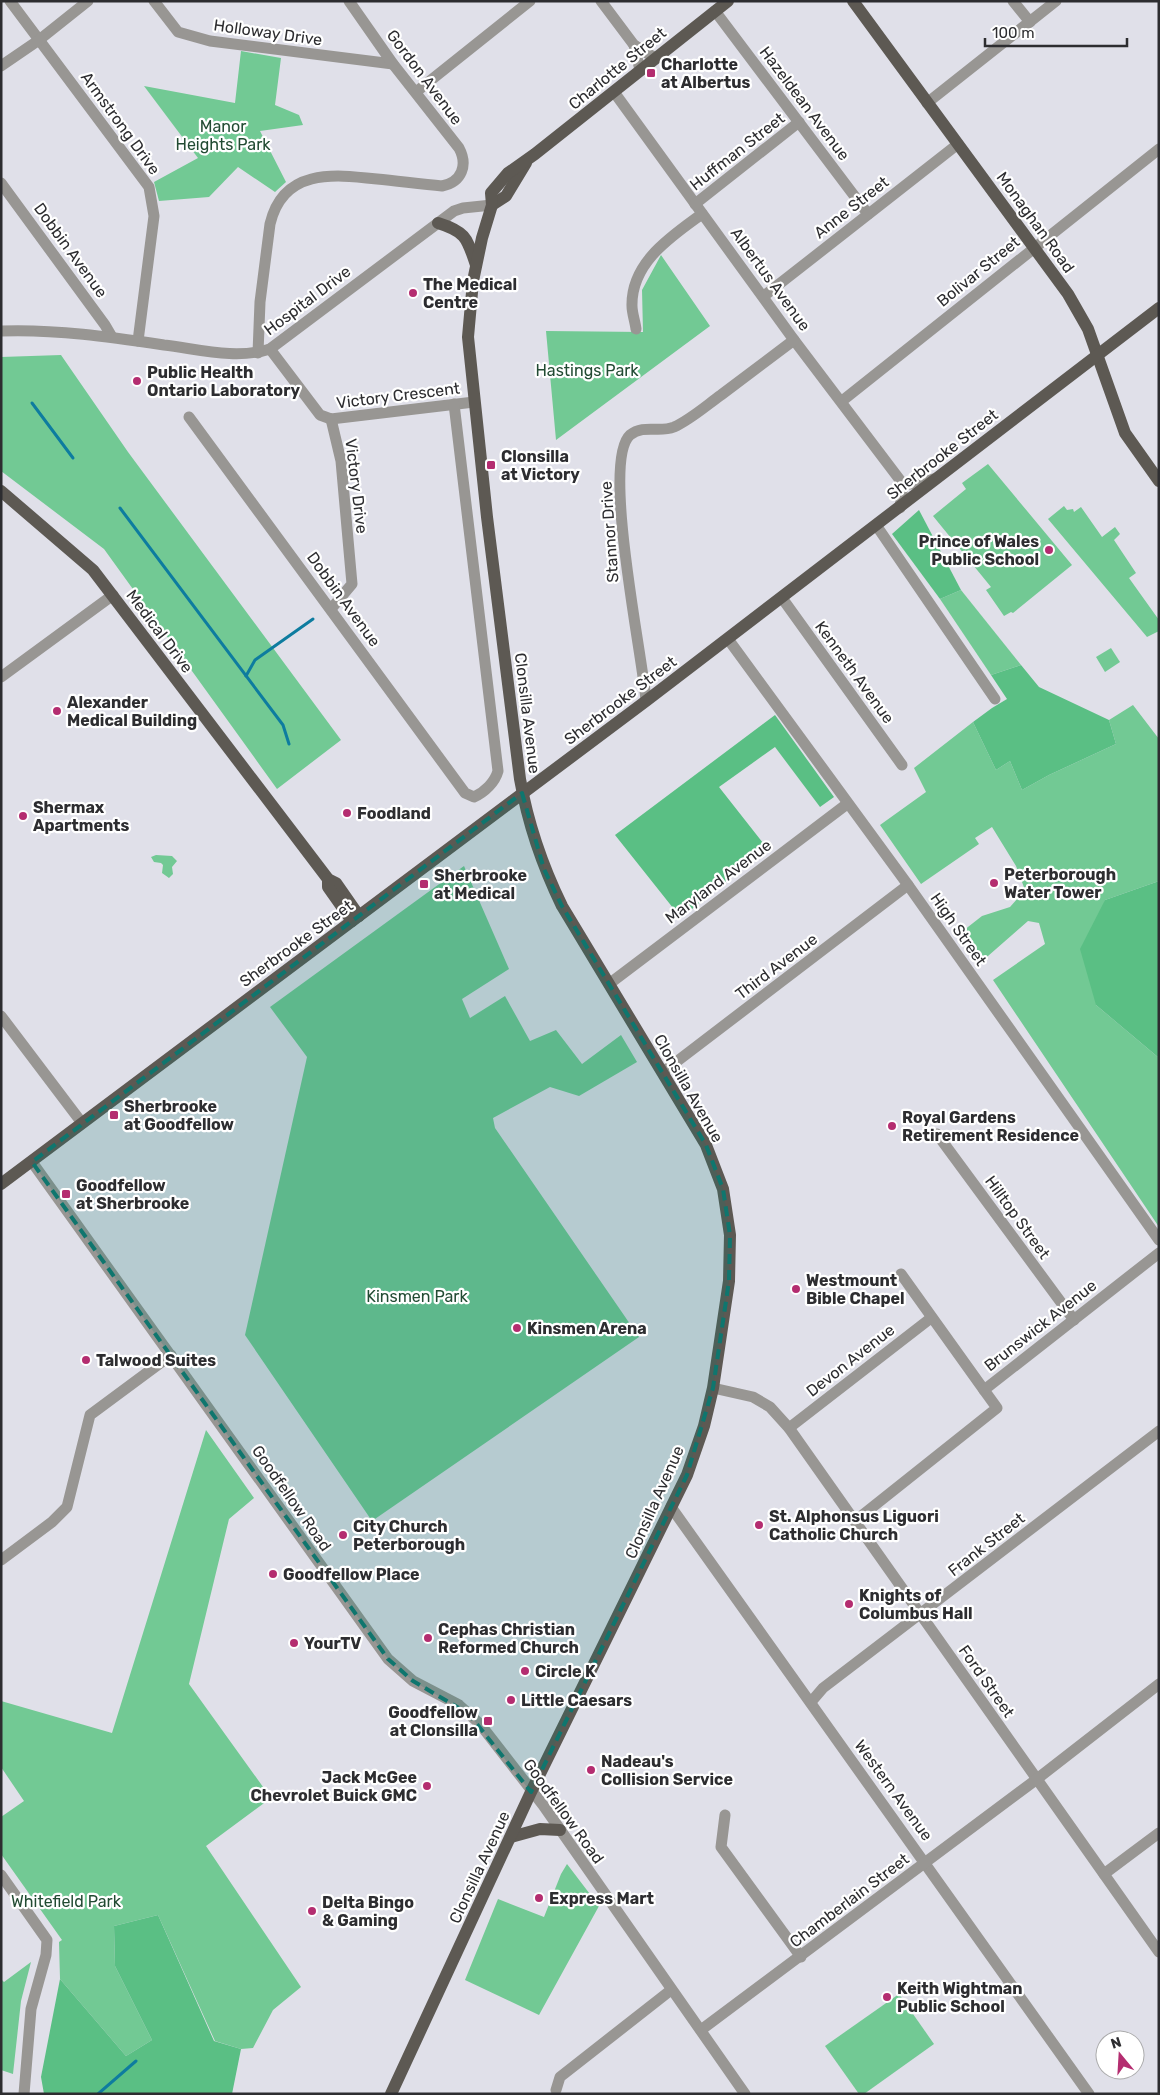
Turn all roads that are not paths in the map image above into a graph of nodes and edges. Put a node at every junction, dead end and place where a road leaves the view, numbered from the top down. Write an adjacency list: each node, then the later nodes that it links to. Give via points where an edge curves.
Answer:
1 (10, 1): 13 (street, Armstrong Drive)
2 (88, 1): 13 (street)
3 (154, 1): 16 (street, Holloway Drive, via 178,32 210,41)
4 (349, 1): 16 (street, Gordon Avenue)
5 (530, 1): 19 (street)
6 (601, 1): 14 (street)
7 (728, 1): 11 (main road, Charlotte Street)
8 (853, 1): 21 (main road, Monaghan Road)
9 (1013, 1): 12 (street)
10 (1056, 1): 12 (street)
11 (715, 11): 15 (main road, Charlotte Street); 22 (street, Hazeldean Avenue)
12 (1030, 22): 21 (street)
13 (39, 40): 17 (street); 38 (street, Armstrong Drive, via 149,188 154,216)
14 (634, 45): 15 (street); 18 (street)
15 (655, 58): 18 (main road, Charlotte Street)
16 (394, 64): 19 (street, Gordon Avenue)
17 (1, 66)
18 (640, 70): 20 (main road, Charlotte Street)
19 (416, 92): 40 (street, Gordon Avenue, via 459,148 463,156 460,176 442,186 324,175 303,182 286,193 273,212 270,224 260,302)
20 (614, 92): 26 (main road, Charlotte Street, via 508,172 491,193); 27 (street, Albertus Avenue)
21 (927, 103): 23 (main road, Monaghan Road)
22 (799, 122): 27 (street, Huffman Street); 28 (street, Hazeldean Avenue)
23 (958, 144): 28 (street, Anne Street); 30 (main road, Monaghan Road)
24 (1159, 149): 30 (street, Bolivar Street)
25 (1, 183): 36 (street, Dobbin Avenue)
26 (492, 205): 29 (street, Hospital Drive, via 463,208); 31 (main road, Charlotte Street)
27 (699, 209): 32 (street, Albertus Avenue); 34 (street, Huffman Street, via 651,255 636,280 632,305)
28 (868, 214): 32 (street, Anne Street)
29 (438, 223): 31 (main road, via 454,228 466,237); 39 (street, Hospital Drive)
30 (1034, 248): 41 (main road, Monaghan Road, via 1068,294 1088,329); 42 (street, Bolivar Street)
31 (476, 266): 43 (main road, Clonsilla Avenue, via 468,337)
32 (764, 296): 37 (street, Albertus Avenue)
33 (1159, 308): 41 (main road, Sherbrooke Street)
34 (636, 329)
35 (1, 331): 36 (street, Hospital Drive, via 29,330)
36 (112, 337): 38 (street, Hospital Drive)
37 (794, 340): 42 (street, Albertus Avenue); 59 (street, Stannor Drive, via 673,428 640,429 628,436 621,454 620,504)
38 (138, 341): 40 (street, Hospital Drive, via 236,354)
39 (270, 349): 40 (street, Hospital Drive); 46 (street, Victory Crescent, via 320,415)
40 (258, 353)
41 (1097, 356): 47 (main road, Sherbrooke Street); 48 (main road, Monaghan Road, via 1124,433)
42 (842, 401): 49 (street, Albertus Avenue)
43 (474, 402): 44 (street, Victory Crescent); 61 (main road, Clonsilla Avenue)
44 (454, 404): 46 (street, Victory Crescent); 55 (street, Dobbin Avenue, via 498,771 485,791 474,797 465,793)
45 (189, 418): 55 (street, Dobbin Avenue)
46 (331, 420): 55 (street, Victory Drive, via 341,461 352,584)
47 (937, 478): 49 (street, via 921,484); 51 (main road, Sherbrooke Street)
48 (1159, 481)
49 (903, 484): 51 (street)
50 (1, 491): 53 (main road, Medical Drive, via 93,570)
51 (900, 508): 52 (main road, Sherbrooke Street)
52 (876, 525): 54 (main road, Sherbrooke Street); 58 (street)
53 (113, 595): 57 (street); 64 (main road, Medical Drive, via 328,879 328,887)
54 (782, 598): 56 (main road, Sherbrooke Street); 60 (street, Kenneth Avenue)
55 (331, 609)
56 (728, 639): 59 (main road, Sherbrooke Street); 62 (street, High Street)
57 (1, 677)
58 (995, 699)
59 (646, 701): 61 (main road, Sherbrooke Street)
60 (902, 765)
61 (522, 793): 64 (main road, Sherbrooke Street); 65 (main road, Clonsilla Avenue, via 544,869 562,906)
62 (847, 804): 63 (street, High Street); 65 (street, Maryland Avenue)
63 (908, 885): 67 (street, Third Avenue); 72 (street, High Street)
64 (356, 919): 68 (main road, Sherbrooke Street)
65 (609, 984): 67 (main road, Clonsilla Avenue)
66 (1, 1016): 68 (street)
67 (663, 1072): 78 (main road, Clonsilla Avenue, via 706,1145 723,1189 728,1220 729,1281)
68 (82, 1123): 70 (main road, Sherbrooke Street)
69 (937, 1134): 76 (street, Hilltop Street)
70 (32, 1162): 71 (main road, Sherbrooke Street); 77 (street, Goodfellow Road)
71 (1, 1184)
72 (1159, 1240)
73 (1159, 1253): 76 (street, Brunswick Avenue)
74 (901, 1274): 75 (street)
75 (931, 1318): 79 (street); 80 (street, Devon Avenue)
76 (1074, 1320): 79 (street, Brunswick Avenue)
77 (171, 1354): 84 (street, via 90,1415 66,1507 52,1522); 89 (street, Goodfellow Road, via 388,1659 413,1681 470,1714)
78 (713, 1388): 80 (street, Ford Street, via 752,1397 770,1407); 82 (main road, Clonsilla Avenue, via 687,1476)
79 (984, 1390): 83 (street, Brunswick Avenue, via 997,1408)
80 (789, 1428): 83 (street, Ford Street)
81 (1159, 1431): 85 (street, Frank Street)
82 (671, 1507): 87 (street, Western Avenue); 89 (main road, Clonsilla Avenue)
83 (854, 1521): 85 (street, Ford Street)
84 (1, 1560)
85 (920, 1614): 87 (street, Frank Street, via 823,1688); 88 (street, Ford Street)
86 (1159, 1684): 88 (street, Chamberlain Street)
87 (811, 1702): 94 (street, Western Avenue)
88 (1037, 1779): 94 (street, Chamberlain Street); 95 (street, Ford Street)
89 (531, 1792): 91 (street, Goodfellow Road); 93 (main road, Clonsilla Avenue)
90 (725, 1815): 98 (street, via 721,1847)
91 (560, 1830): 93 (main road, via 540,1829); 99 (street, Goodfellow Road)
92 (1159, 1832): 95 (street)
93 (511, 1837): 103 (main road, Clonsilla Avenue)
94 (925, 1862): 98 (street, Chamberlain Street); 105 (street, Western Avenue)
95 (1104, 1874): 97 (street, Ford Street)
96 (1, 1875): 102 (street, via 47,1940 31,2009)
97 (1159, 1952)
98 (801, 1956): 100 (street, Chamberlain Street)
99 (671, 1990): 100 (street, Goodfellow Road); 101 (street, via 560,2077)
100 (701, 2030): 104 (street, Goodfellow Road)
101 (556, 2090)
102 (24, 2094)
103 (391, 2094)
104 (745, 2094)
105 (1089, 2094)

